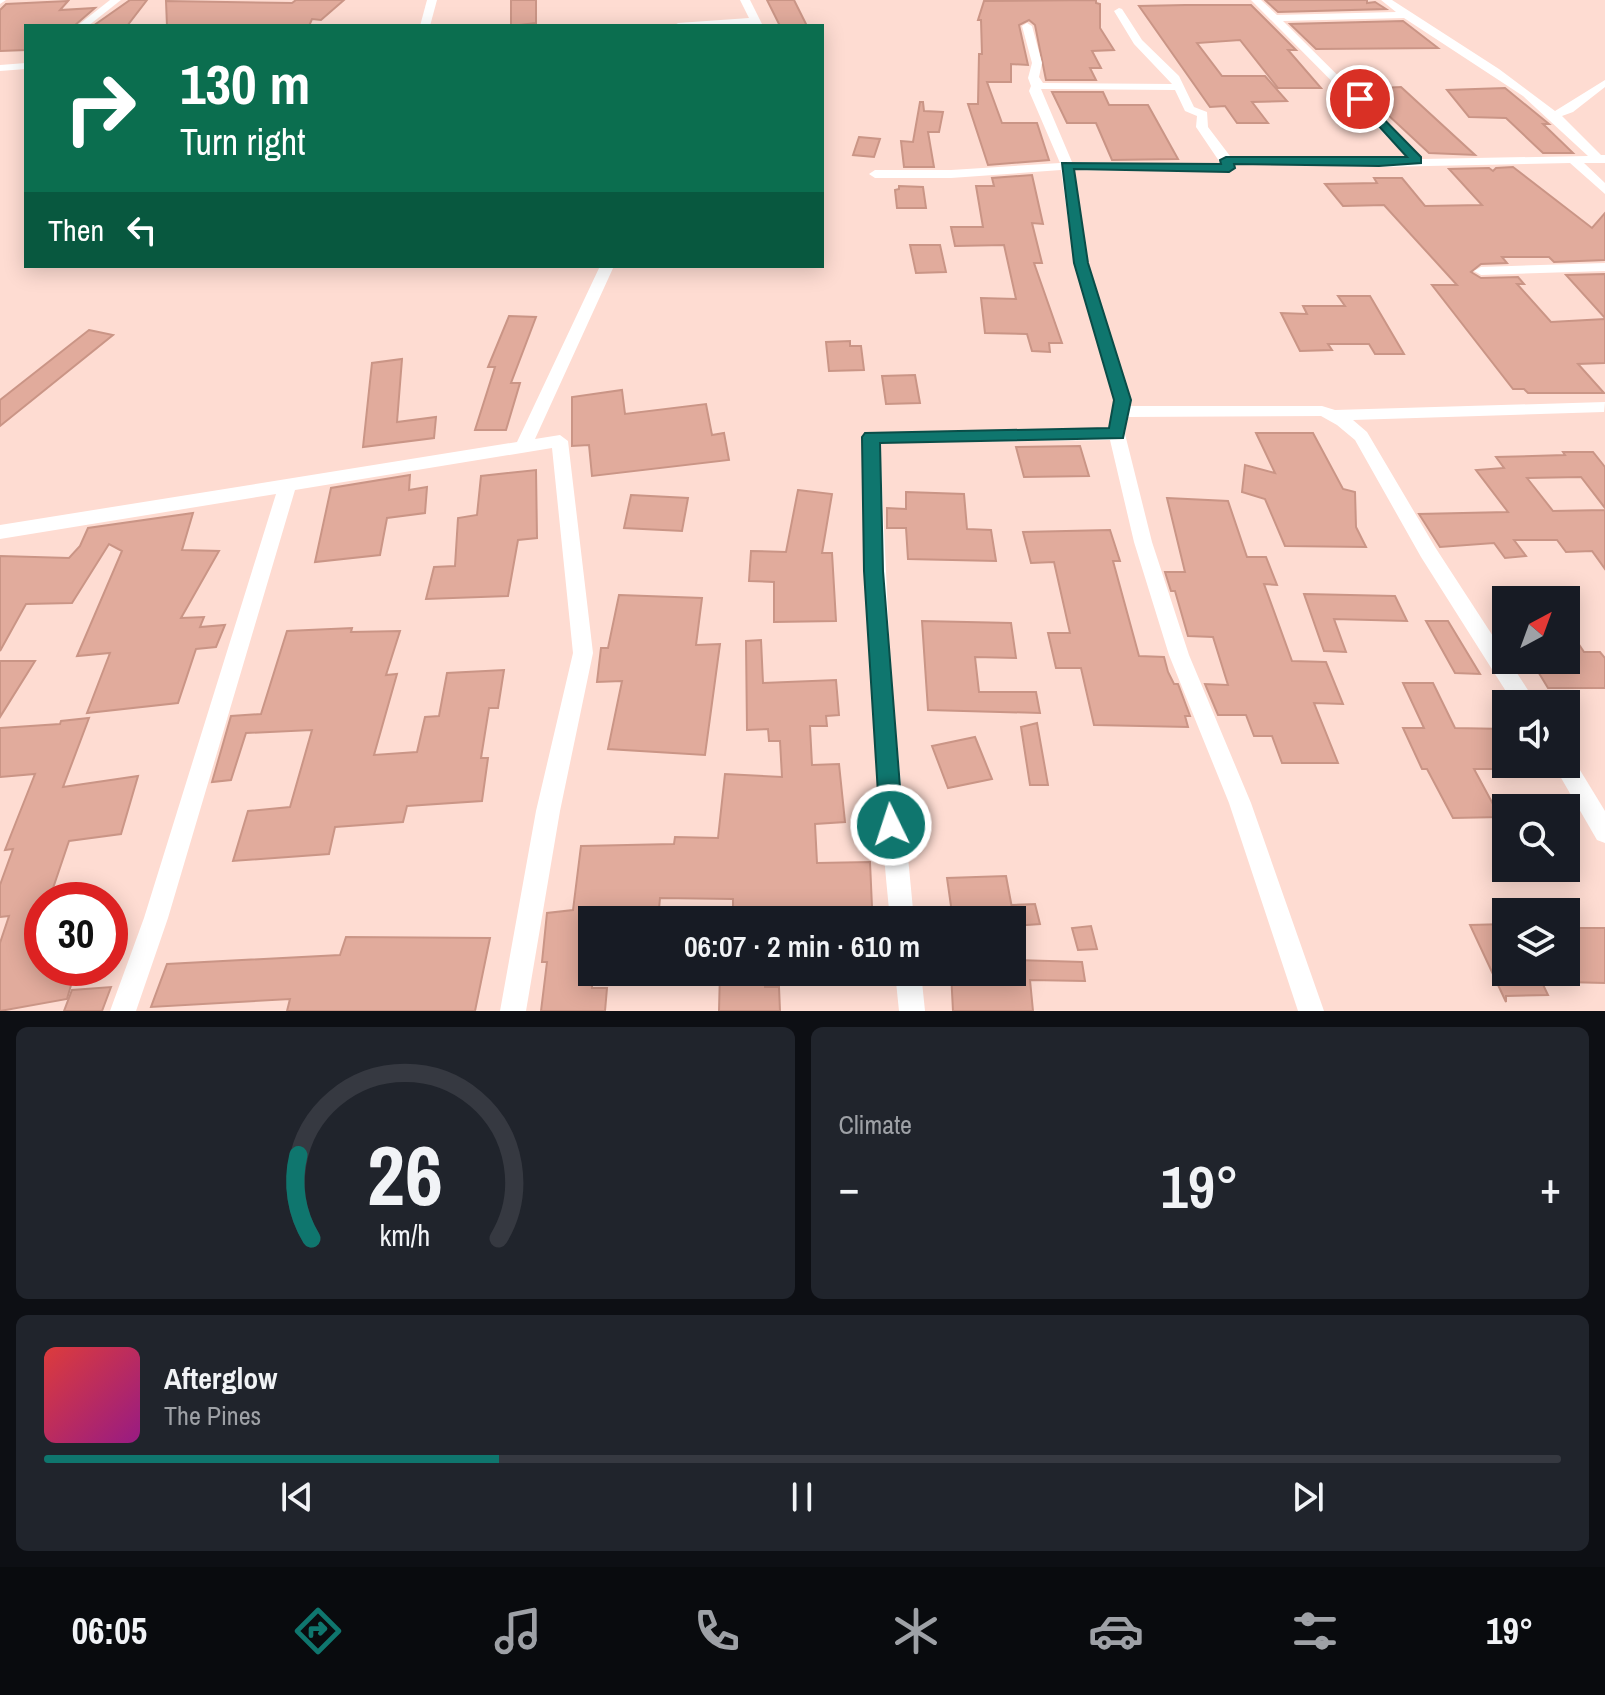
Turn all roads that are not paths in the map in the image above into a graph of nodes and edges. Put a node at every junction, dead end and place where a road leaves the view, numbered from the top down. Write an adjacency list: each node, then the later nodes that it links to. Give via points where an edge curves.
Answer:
1 (116, 0): 9 (street)
2 (432, 0): 10 (street)
3 (745, 0): 11 (street)
4 (1256, 0): 8 (street)
5 (1386, 0): 7 (street)
6 (1119, 11): 17 (street, via 1138,42)
7 (1403, 15): 8 (street); 18 (street, via 1478,60)
8 (1274, 18): 22 (street)
9 (85, 24)
10 (426, 24)
11 (756, 24)
12 (1027, 26): 15 (street, via 1037,63)
13 (24, 66): 14 (street)
14 (0, 68)
15 (1033, 78): 17 (street, via 1037,86); 23 (street, via 1044,118)
16 (1605, 83): 18 (street, via 1568,112)
17 (1179, 87): 21 (street, via 1189,109 1203,114 1202,127)
18 (1553, 115): 20 (street)
19 (1572, 158): 20 (street); 22 (street); 25 (street)
20 (1602, 159)
21 (1226, 160): 22 (street); 23 (street, via 1229,168)
22 (1417, 160)
23 (1067, 166): 24 (street); 30 (street, via 1081,263)
24 (875, 174)
25 (1605, 190)
26 (1605, 267): 28 (street)
27 (606, 268): 34 (street)
28 (1481, 271)
29 (1604, 407): 31 (street); 32 (street, via 1599,416)
30 (1123, 412): 31 (street); 33 (street)
31 (1335, 415): 37 (street, via 1361,436)
32 (1605, 425)
33 (1117, 434): 40 (street, via 871,437 873,571); 45 (street, via 1143,542 1179,655 1240,803)
34 (524, 445): 35 (street); 43 (street, via 560,441 583,653 548,811)
35 (288, 483): 36 (street); 42 (street)
36 (0, 532)
37 (1517, 690)
38 (1572, 778): 39 (street)
39 (1605, 832)
40 (900, 906)
41 (909, 986): 44 (street)
42 (123, 1011)
43 (513, 1011)
44 (912, 1011)
45 (1311, 1011)

